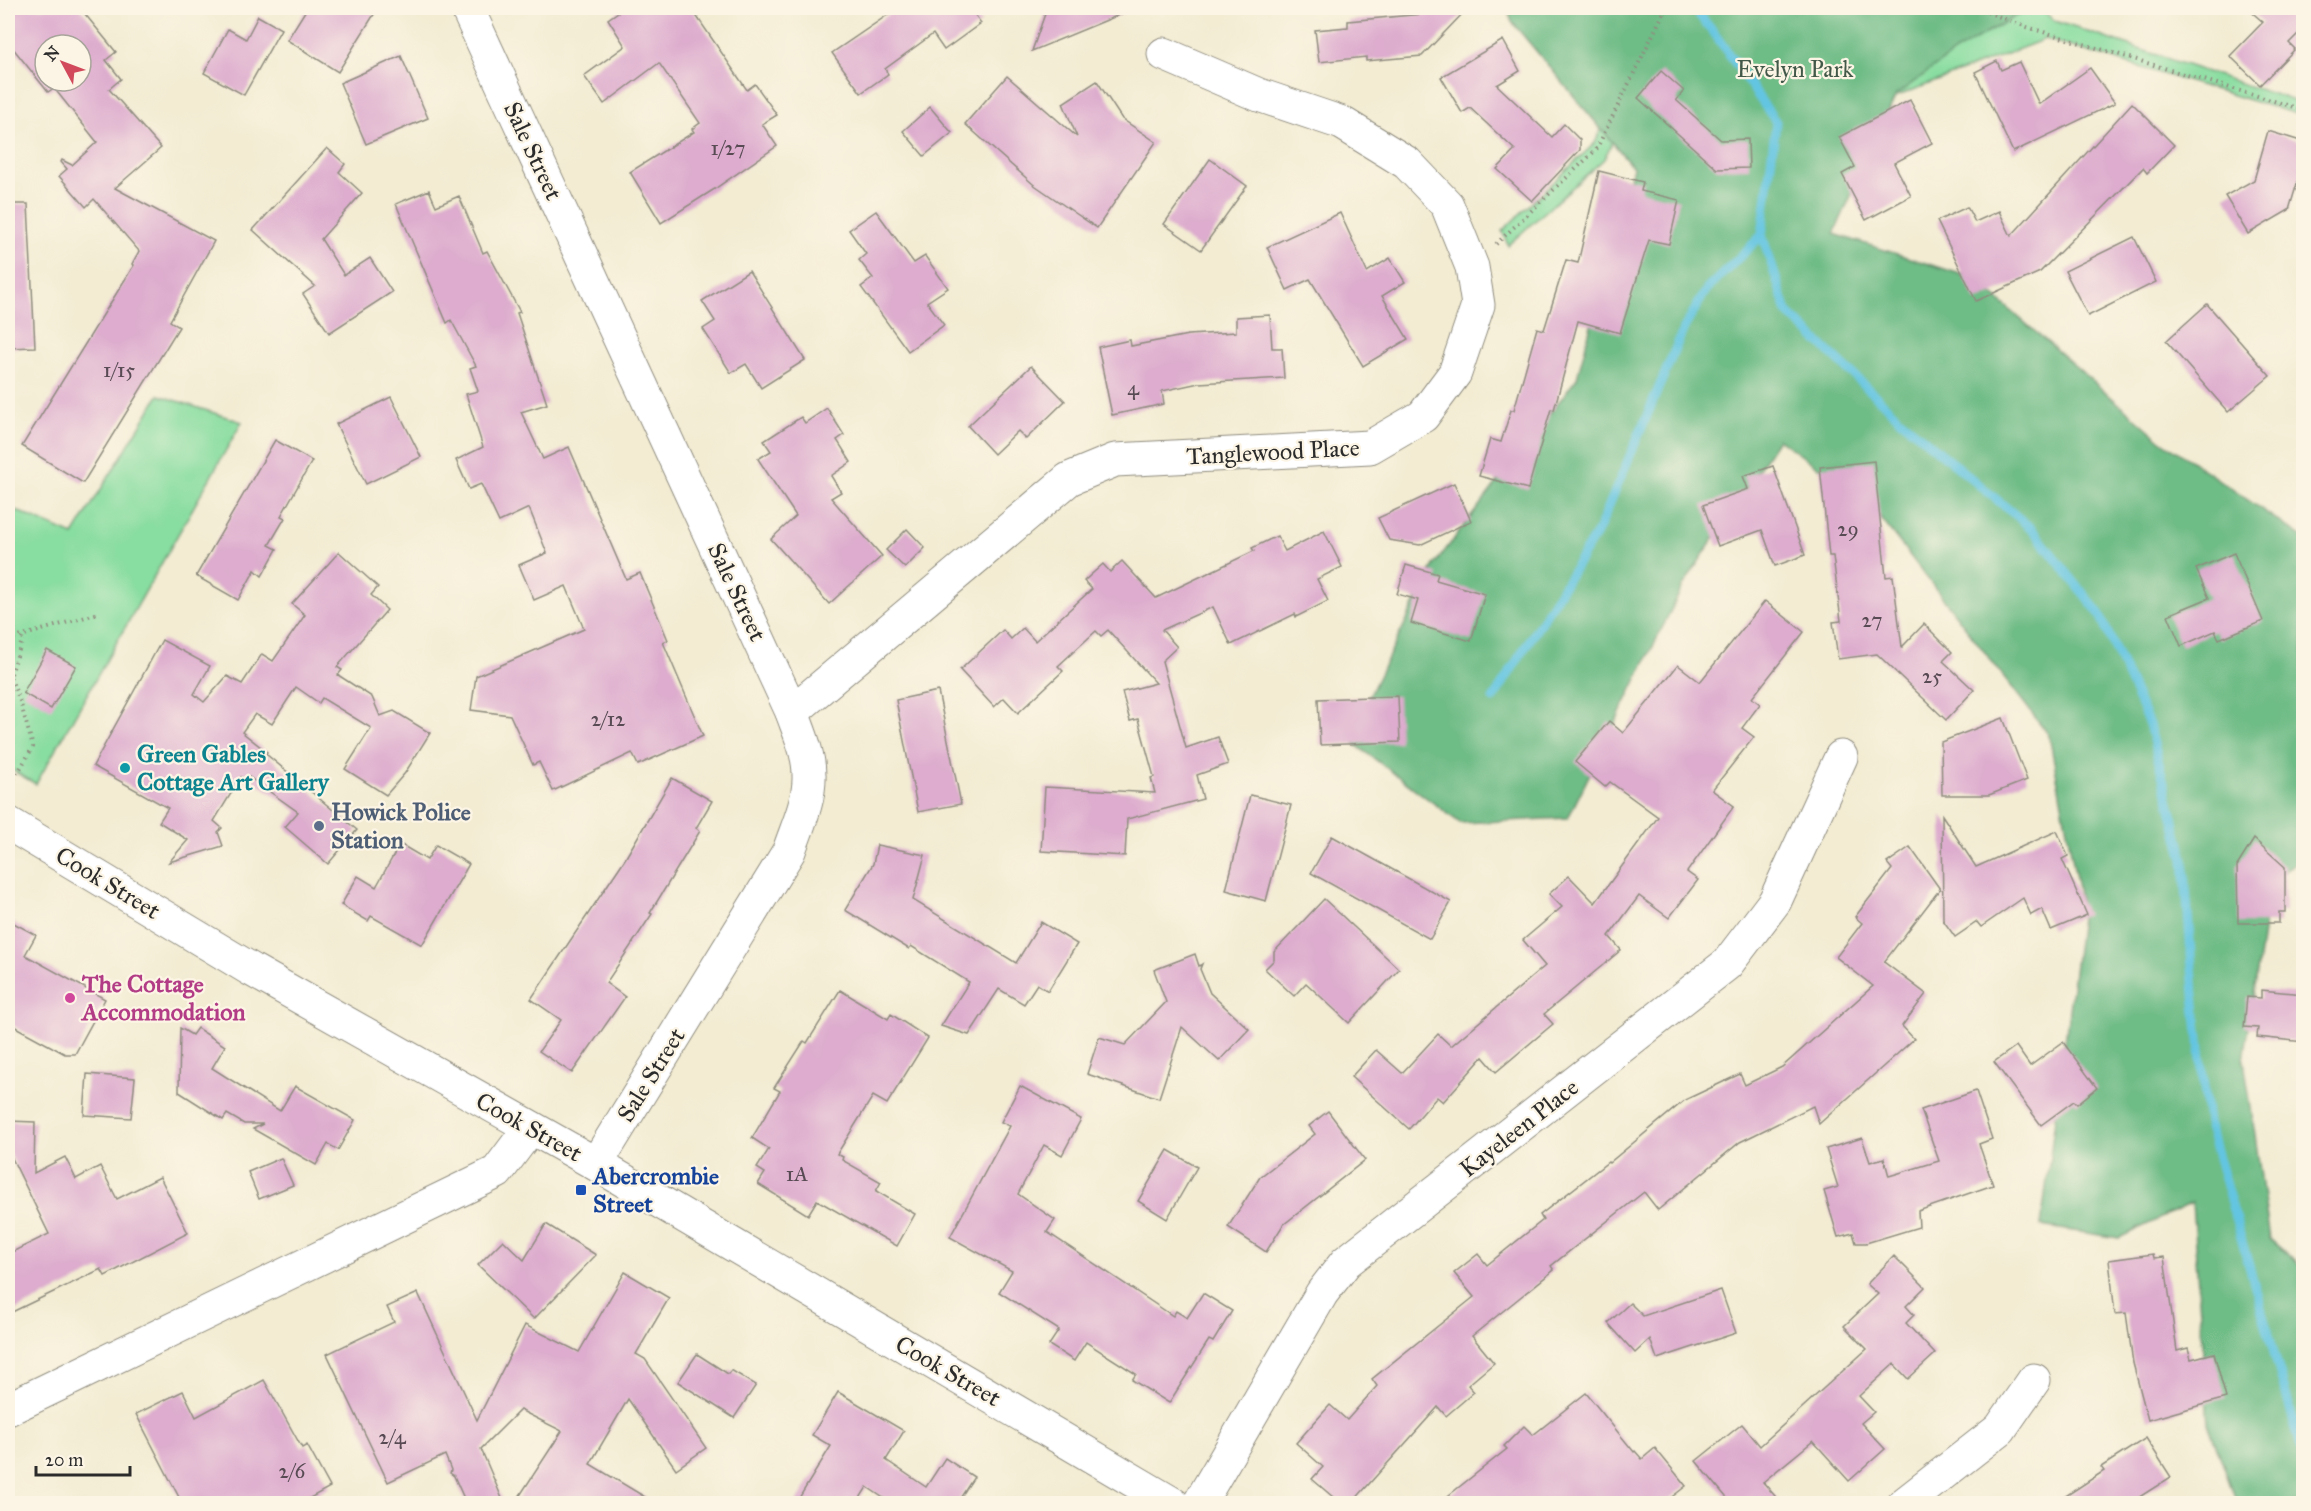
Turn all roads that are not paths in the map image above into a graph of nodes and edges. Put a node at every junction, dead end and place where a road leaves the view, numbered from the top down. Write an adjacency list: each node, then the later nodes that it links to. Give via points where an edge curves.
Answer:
1 (467, 8): 3 (street, Sale Street)
2 (1164, 54): 3 (street, Tanglewood Place, via 1259,95 1342,123 1407,163 1447,205 1472,267 1478,305 1455,373 1423,416 1370,447 1115,460 1069,479)
3 (792, 712): 7 (street, Sale Street, via 805,748 809,775 807,798 789,851)
4 (1841, 757): 11 (street, Kayeleen Place, via 1775,901 1727,963 1346,1262 1322,1293)
5 (8, 823): 6 (street, Cook Street, via 252,970)
6 (530, 1128): 7 (street, Cook Street); 9 (street, via 497,1172)
7 (596, 1164): 10 (street, Cook Street)
8 (2034, 1380): 12 (street, via 2000,1430)
9 (8, 1409)
10 (1173, 1503)
11 (1199, 1503)
12 (1904, 1503)

